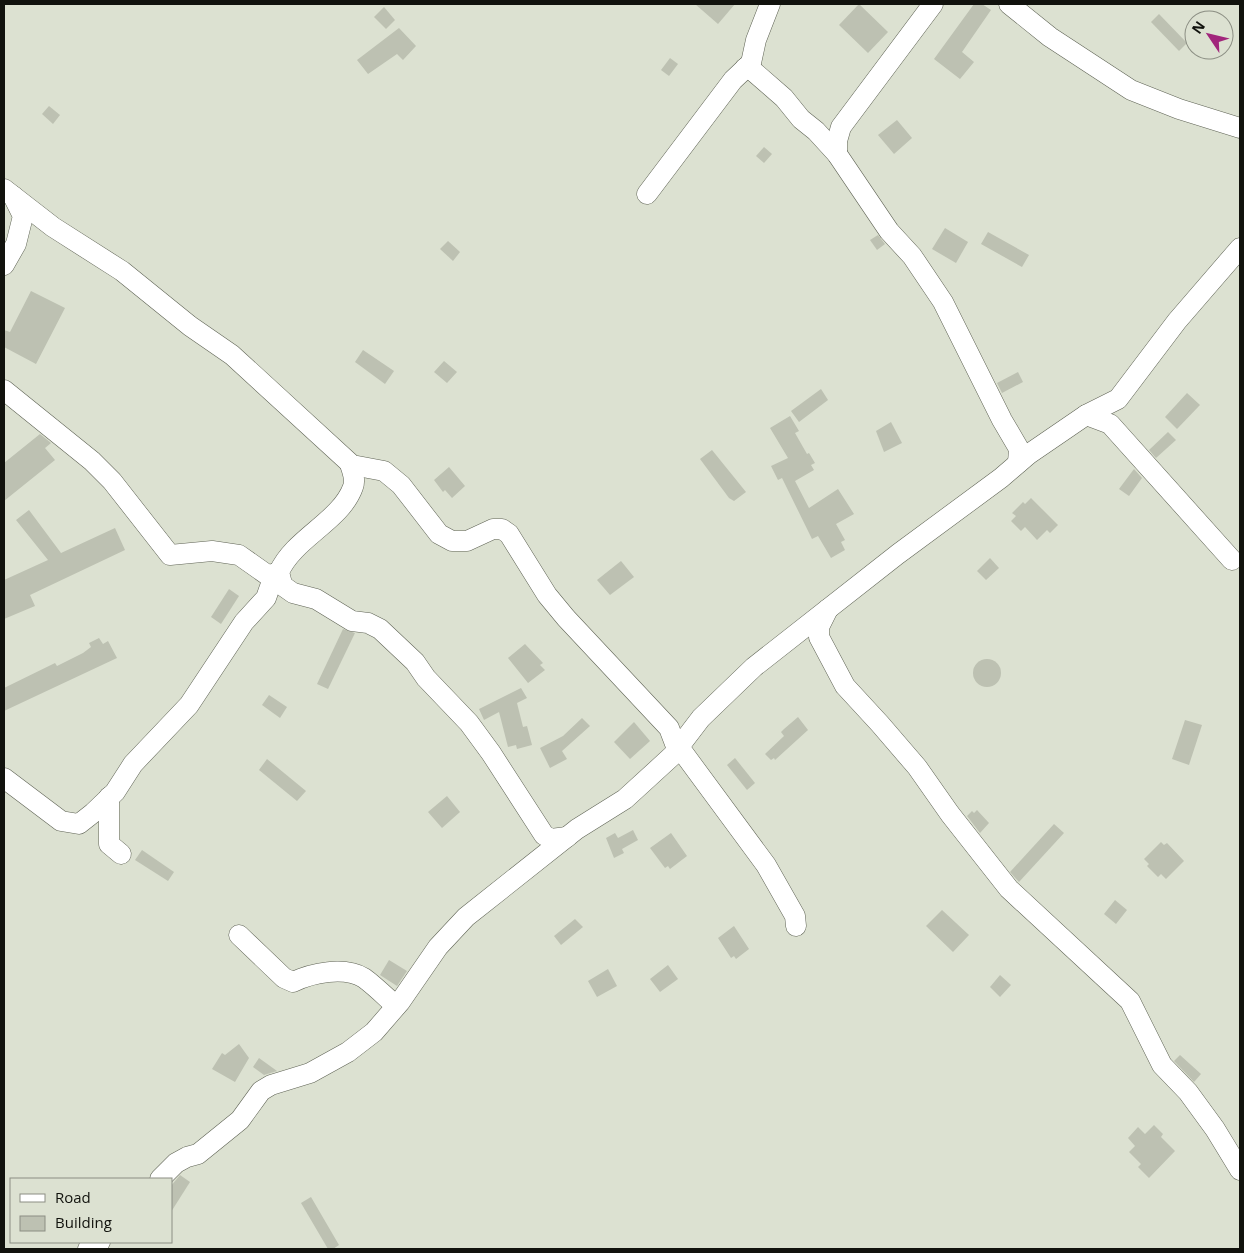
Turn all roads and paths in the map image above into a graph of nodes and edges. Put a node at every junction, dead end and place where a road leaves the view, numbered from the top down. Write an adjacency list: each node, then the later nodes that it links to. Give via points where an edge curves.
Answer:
1 (770, 4): 4 (street)
2 (933, 4): 5 (street)
3 (1010, 4): 6 (street, via 1050,37 1131,90)
4 (750, 67): 7 (street); 10 (street, via 733,80)
5 (841, 127): 7 (street, via 826,132); 8 (street)
6 (1240, 128)
7 (816, 131): 8 (street)
8 (837, 154): 17 (street, via 889,231 912,256 943,302)
9 (8, 192): 12 (street, via 23,216 16,244); 18 (street, via 90,253 122,271 232,355)
10 (648, 194)
11 (1240, 248): 14 (street, via 1177,321)
12 (4, 266)
13 (4, 390): 22 (street, via 92,461 112,481 170,555 230,552)
14 (1118, 399): 15 (street); 16 (street)
15 (1086, 415): 16 (street); 17 (street)
16 (1110, 424): 21 (street)
17 (1022, 455): 23 (street)
18 (350, 464): 19 (street); 20 (street)
19 (378, 470): 20 (street, via 362,477); 26 (street, via 401,485 439,534 452,541 466,541 494,529 502,529 509,534 547,595)
20 (354, 486): 22 (street, via 335,512 286,559)
21 (1232, 560)
22 (277, 577): 28 (street, via 272,581 266,598 244,622 189,705 133,764); 30 (street, via 293,593 316,599 352,621 368,622 397,644 469,723)
23 (829, 608): 24 (street); 25 (street, via 819,627)
24 (796, 634): 25 (street); 26 (street, via 754,667)
25 (819, 637): 34 (street, via 845,686 917,767 1010,889 1130,1001 1162,1065 1188,1092)
26 (679, 741): 30 (street, via 625,799 567,837); 31 (street, via 766,865 795,916)
27 (4, 778): 29 (street, via 61,821)
28 (109, 797): 29 (street); 29 (street, via 115,849 93,830)
29 (80, 824)
30 (546, 844): 33 (street, via 438,947)
31 (796, 926)
32 (240, 935): 33 (street, via 284,978 293,982 324,972 348,974 363,978)
33 (396, 1006): 35 (street, via 374,1032 348,1052 310,1073 261,1091 240,1120 198,1154 176,1163)
34 (1240, 1170)
35 (161, 1178)

